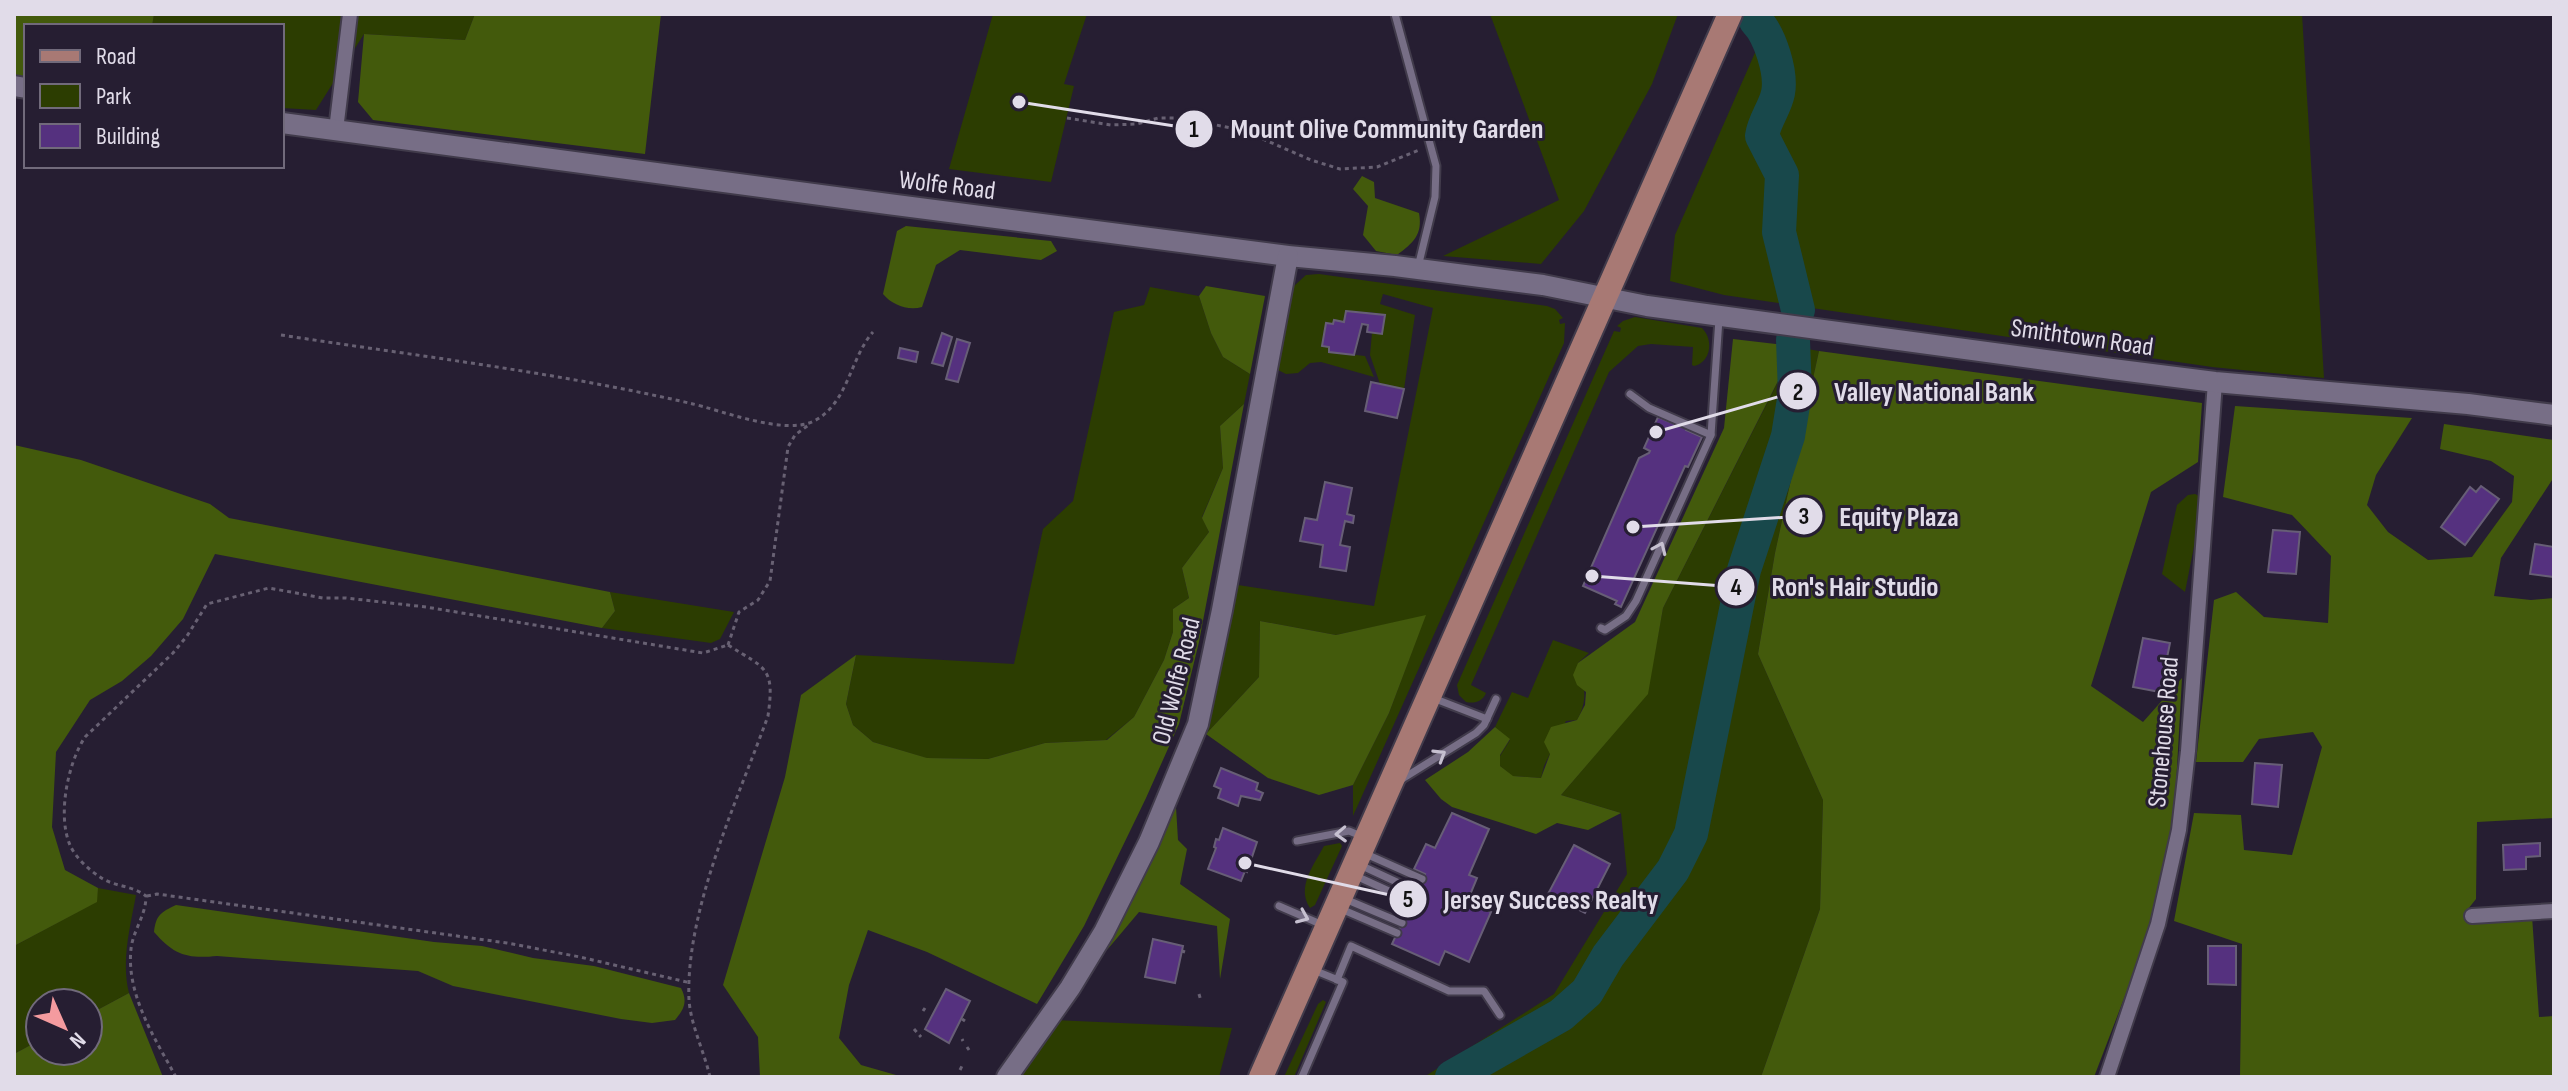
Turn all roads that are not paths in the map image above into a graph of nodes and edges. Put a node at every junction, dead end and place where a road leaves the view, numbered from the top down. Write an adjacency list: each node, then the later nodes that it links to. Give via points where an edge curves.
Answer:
1 (350, 14): 5 (street)
2 (1395, 14): 7 (lane, via 1436,166 1435,197)
3 (1730, 14): 8 (main road)
4 (284, 123): 5 (street, Wolfe Road)
5 (336, 130): 6 (street, Wolfe Road)
6 (1288, 256): 7 (street, Wolfe Road); 33 (street, Old Wolfe Road, via 1198,724 1104,932)
7 (1417, 269): 8 (street, Wolfe Road)
8 (1605, 298): 9 (street, Smithtown Road); 15 (main road)
9 (1719, 315): 10 (street, Smithtown Road); 13 (lane)
10 (2215, 382): 12 (street, Smithtown Road); 36 (street, Stonehouse Road, via 2179,830 2158,924)
11 (1630, 394): 13 (lane)
12 (2554, 415)
13 (1711, 435): 14 (lane, one-way to 13, via 1626,616 1636,601)
14 (1601, 628)
15 (1430, 696): 17 (lane); 18 (main road)
16 (1496, 699): 17 (lane)
17 (1487, 719): 18 (lane, one-way to 17, via 1476,733)
18 (1389, 787): 20 (main road)
19 (1297, 841): 20 (lane, one-way to 19, via 1349,831)
20 (1359, 857): 21 (lane); 22 (lane); 23 (lane); 25 (main road)
21 (1422, 879)
22 (1416, 891)
23 (1413, 902)
24 (1279, 906): 25 (lane, one-way to 25)
25 (1335, 911): 28 (lane); 29 (lane); 30 (main road)
26 (2554, 911): 27 (street)
27 (2472, 916)
28 (1402, 923)
29 (1397, 933)
30 (1309, 968): 31 (lane); 34 (main road)
31 (1337, 980): 32 (lane, via 1351,946 1449,991 1484,991); 35 (lane, via 1343,982)
32 (1500, 1015)
33 (1007, 1077)
34 (1261, 1077)
35 (1302, 1077)
36 (2107, 1077)

